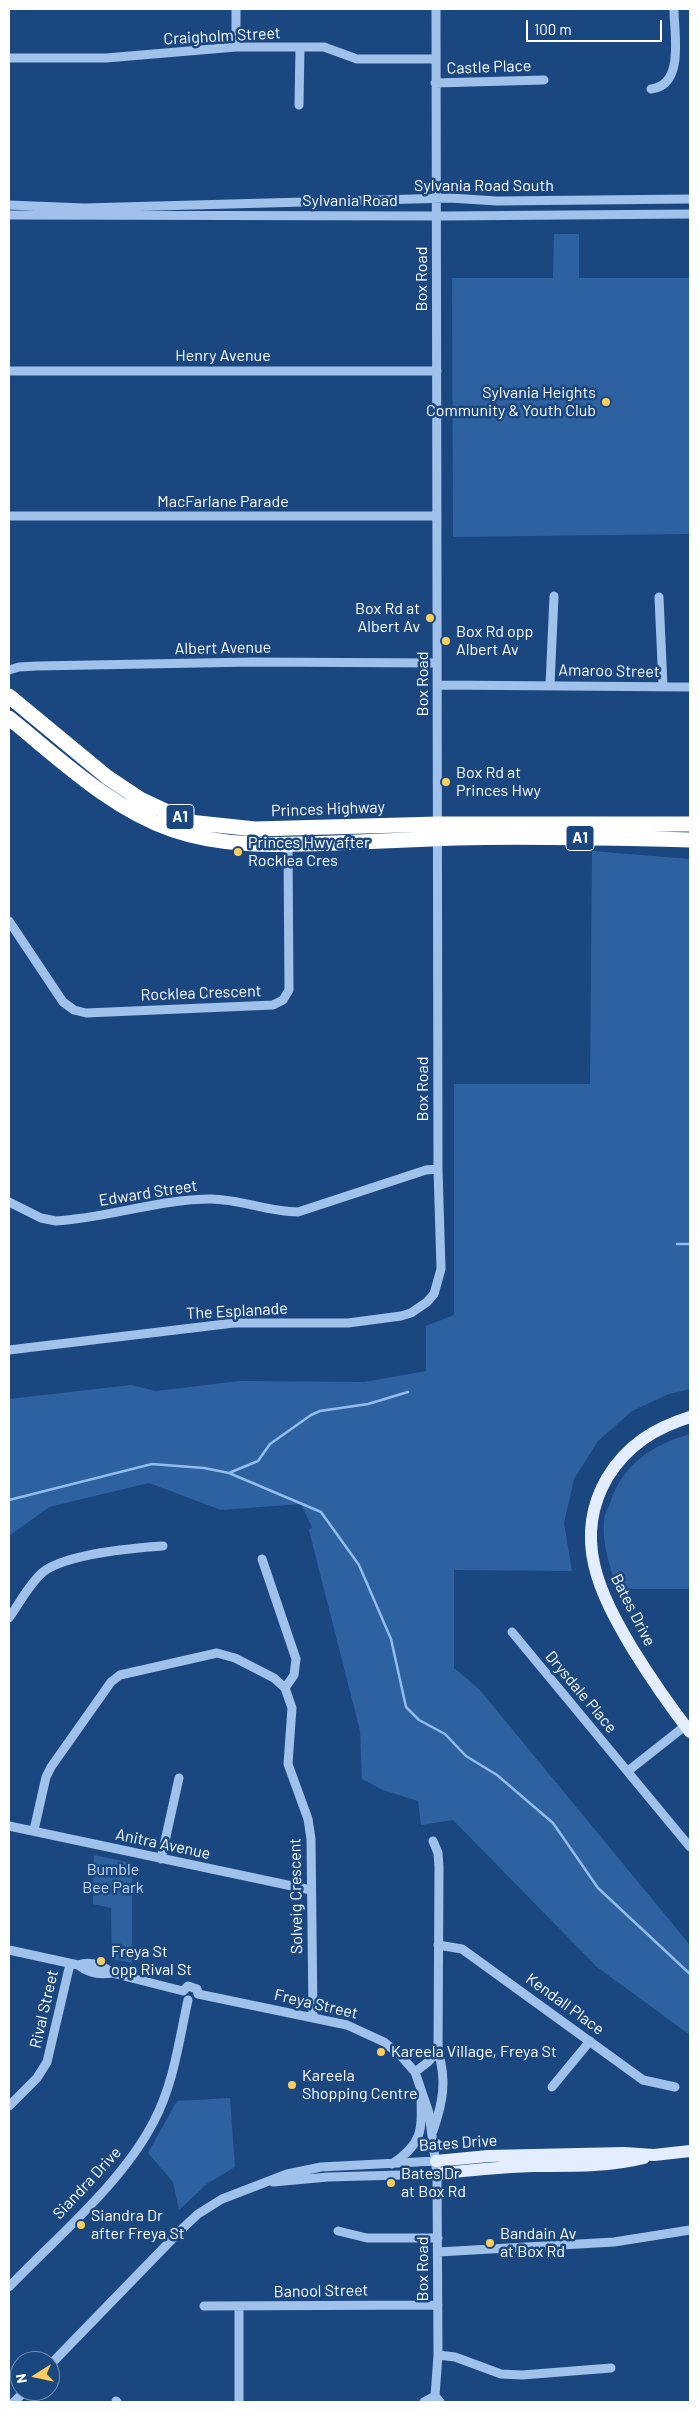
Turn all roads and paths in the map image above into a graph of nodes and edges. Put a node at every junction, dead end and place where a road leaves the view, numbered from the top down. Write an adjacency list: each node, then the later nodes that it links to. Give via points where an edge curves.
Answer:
1 (236, 9): 4 (street)
2 (436, 9): 7 (street, Box Road)
3 (674, 9): 10 (street, via 674,72 666,84)
4 (236, 47): 5 (street, Craigholm Street); 6 (street, Craigholm Street, via 106,58)
5 (300, 47): 7 (street, Craigholm Street, via 324,47 357,59); 11 (street)
6 (9, 58)
7 (436, 59): 9 (street, Box Road)
8 (544, 80): 9 (street, Castle Place)
9 (435, 83): 13 (street, Box Road)
10 (651, 89)
11 (299, 105)
12 (690, 199): 13 (street, Sylvania Road South)
13 (437, 200): 14 (street, Sylvania Road South, via 84,208); 17 (street, Box Road)
14 (9, 205)
15 (690, 214): 17 (street, Sylvania Road)
16 (9, 215): 17 (street, Sylvania Road)
17 (436, 216): 19 (street, Box Road)
18 (9, 371): 19 (street, Henry Avenue)
19 (437, 371): 21 (street, Box Road)
20 (9, 516): 21 (street, MacFarlane Parade)
21 (437, 516): 24 (street, Box Road)
22 (554, 596): 27 (street)
23 (660, 597): 28 (street)
24 (437, 663): 25 (street, Albert Avenue, via 244,662 37,666); 26 (street, Box Road)
25 (9, 670)
26 (438, 685): 27 (street, Amaroo Street); 33 (street, Box Road)
27 (550, 685): 28 (street, Amaroo Street)
28 (662, 686): 29 (street, Amaroo Street)
29 (690, 687)
30 (9, 696): 33 (highway, Princes Highway / A1, via 106,776 140,799 189,822 254,829)
31 (9, 718): 35 (highway, Princes Highway / A1, via 99,790 132,812 174,830 213,840)
32 (690, 824): 33 (highway, Princes Highway / A1)
33 (438, 831): 34 (highway, Princes Highway / A1, via 490,837); 35 (highway, Princes Highway / A1); 37 (street, Box Road)
34 (690, 840)
35 (288, 845): 36 (street, Rocklea Crescent, via 289,990 283,1000 273,1005 86,1013 74,1010 63,1002)
36 (9, 921)
37 (438, 1168): 38 (street, Edward Street, via 298,1212 213,1199 56,1221 41,1218); 39 (street, Box Road)
38 (9, 1202)
39 (441, 1269): 40 (street, The Esplanade, via 438,1286 427,1302 401,1316 348,1323 234,1323)
40 (9, 1350)
41 (690, 1417): 47 (main road, Bates Drive, via 643,1436 625,1453 599,1491 591,1538 594,1569 614,1616 656,1688)
42 (163, 1546): 44 (street, via 122,1550 55,1566 41,1574)
43 (262, 1559): 46 (street, via 296,1659 294,1675)
44 (9, 1618)
45 (512, 1632): 48 (street, Drysdale Place)
46 (285, 1688): 51 (street, via 261,1671 217,1653 120,1675 111,1682 51,1767); 55 (street, Solveig Crescent, via 292,1708 288,1764 312,1838)
47 (688, 1729): 48 (street)
48 (628, 1771): 53 (street, Drysdale Place)
49 (179, 1778): 54 (street)
50 (9, 1826): 51 (street, Anitra Avenue)
51 (34, 1830): 54 (street, Anitra Avenue)
52 (433, 1841): 56 (street, Box Road, via 439,1867)
53 (690, 1848)
54 (161, 1859): 55 (street, Anitra Avenue)
55 (311, 1890): 62 (street, Solveig Crescent)
56 (438, 1945): 63 (street, Kendall Place, via 462,1950); 64 (street, Box Road)
57 (9, 1950): 58 (street)
58 (74, 1965): 59 (street, via 104,1966 112,1973); 68 (street, Rival Street, via 47,2062 37,2078)
59 (183, 1991): 60 (street, via 193,1986); 61 (street)
60 (198, 1994): 61 (street); 62 (street, Freya Street)
61 (188, 2000): 78 (street, Siandra Drive, via 173,2071 155,2120 138,2148 118,2175)
62 (313, 2017): 65 (street, Freya Street, via 374,2036 401,2056)
63 (590, 2041): 66 (street); 67 (street, Kendall Place, via 643,2080)
64 (438, 2051): 65 (street); 69 (street, Box Road, via 443,2069 443,2101)
65 (417, 2076): 69 (street, Box Road); 71 (street, via 421,2120 417,2141)
66 (552, 2087)
67 (675, 2087)
68 (9, 2106)
69 (433, 2134): 72 (street, Box Road)
70 (690, 2151): 72 (main road, Bates Drive, via 654,2155 526,2155)
71 (392, 2164): 72 (street, Bates Drive); 73 (street, Bates Drive, via 321,2167 287,2174)
72 (436, 2167): 73 (street, Bates Drive); 76 (street, Box Road)
73 (268, 2182): 82 (street, Bates Drive, via 242,2190 198,2214)
74 (690, 2230): 77 (street, via 614,2242)
75 (338, 2231): 76 (street, via 367,2238)
76 (438, 2238): 77 (street, Box Road)
77 (438, 2252): 79 (street, Box Road)
78 (9, 2286)
79 (438, 2305): 81 (street, Banool Street); 83 (street, Box Road)
80 (204, 2306): 81 (street, Banool Street)
81 (239, 2307): 86 (street)
82 (60, 2355)
83 (438, 2355): 84 (street, via 456,2357 501,2374); 85 (street, Box Road)
84 (611, 2368)
85 (437, 2399): 87 (street)
86 (239, 2402)
87 (424, 2402)

